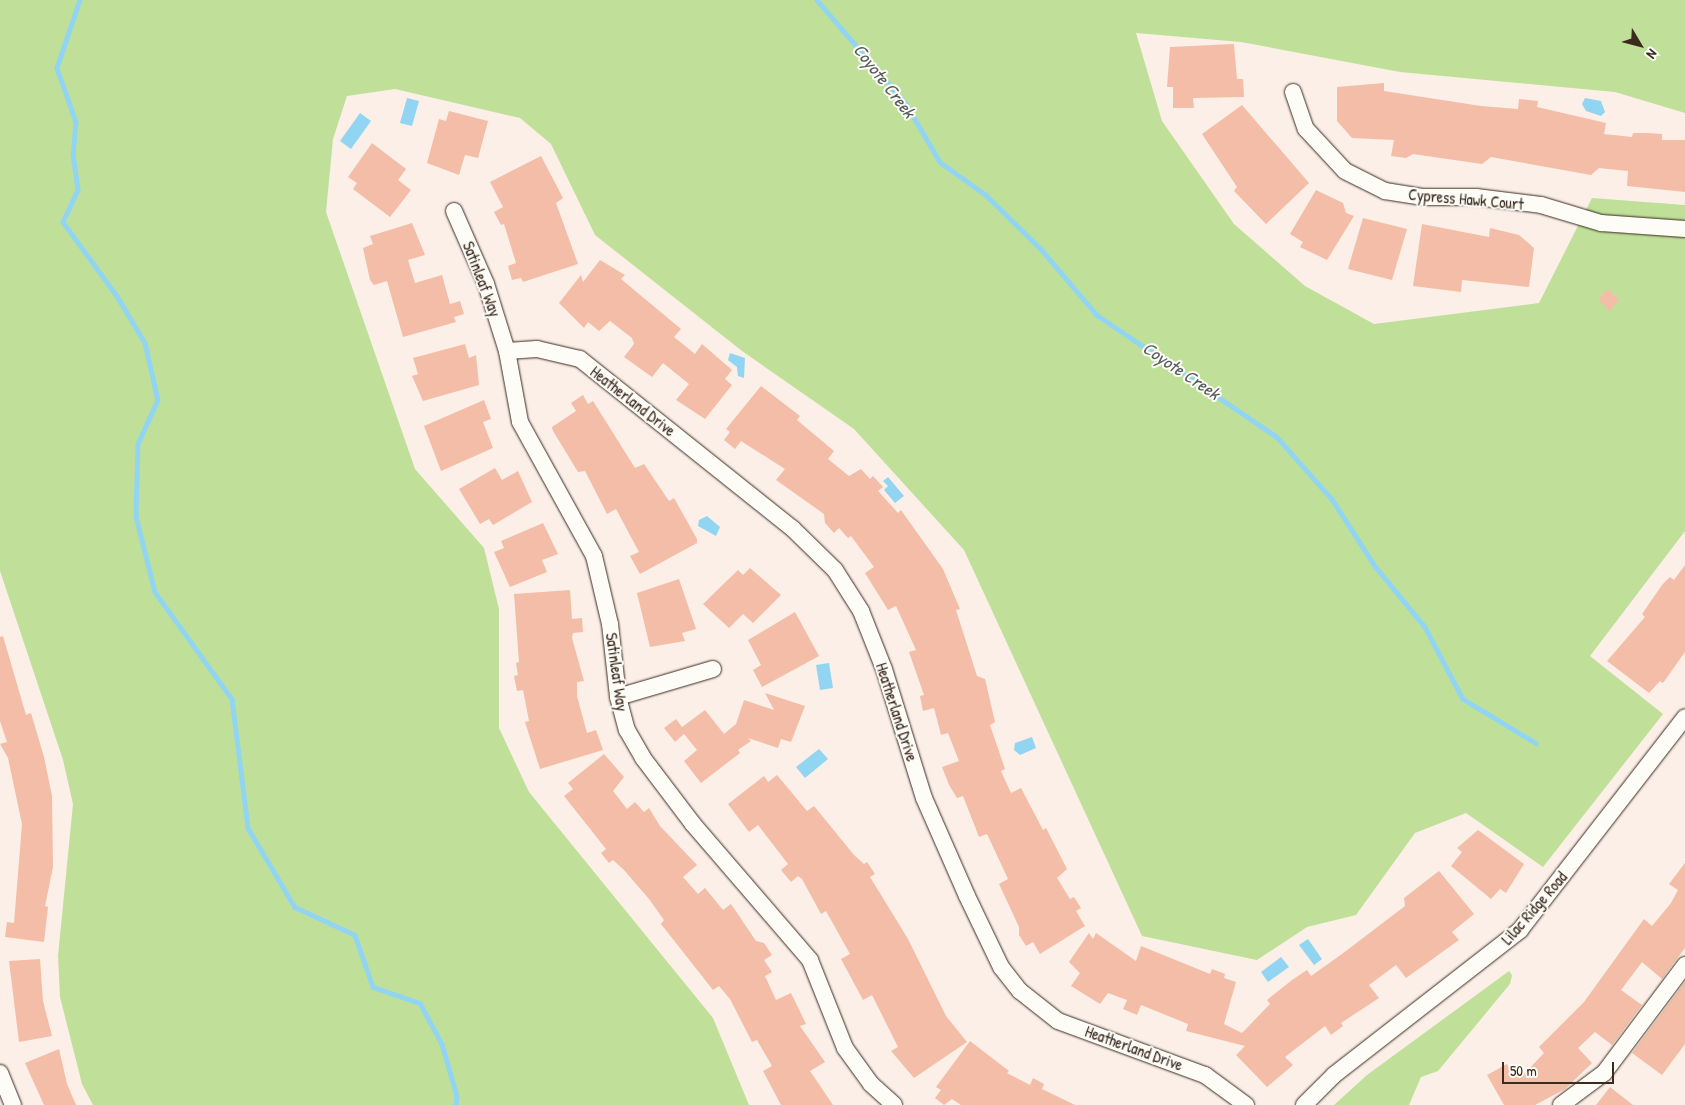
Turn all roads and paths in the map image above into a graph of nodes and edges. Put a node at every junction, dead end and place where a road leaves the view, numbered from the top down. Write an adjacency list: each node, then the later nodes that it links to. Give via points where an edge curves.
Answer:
1 (1293, 92): 3 (street, Cypress Hawk Court, via 1306,129 1345,171 1385,191 1476,197 1541,206 1600,223)
2 (454, 211): 4 (street, Satinleaf Way, via 486,284)
3 (1685, 229)
4 (507, 351): 6 (street, Satinleaf Way, via 520,422 594,556 610,624); 12 (street, Heatherland Drive, via 545,350 580,359 792,528 835,570 861,611 884,669 924,798 967,896 1001,967 1020,991 1058,1021 1205,1075)
5 (713, 669): 6 (street)
6 (618, 697): 11 (street, Satinleaf Way, via 628,730 643,758 693,824 810,960 844,1048 871,1084)
7 (1685, 717): 13 (street, Lilac Ridge Road, via 1520,930 1334,1075)
8 (1685, 965): 14 (street, via 1604,1073)
9 (0, 1073): 10 (street)
10 (13, 1105)
11 (894, 1105)
12 (1246, 1105)
13 (1304, 1105)
14 (1561, 1105)

